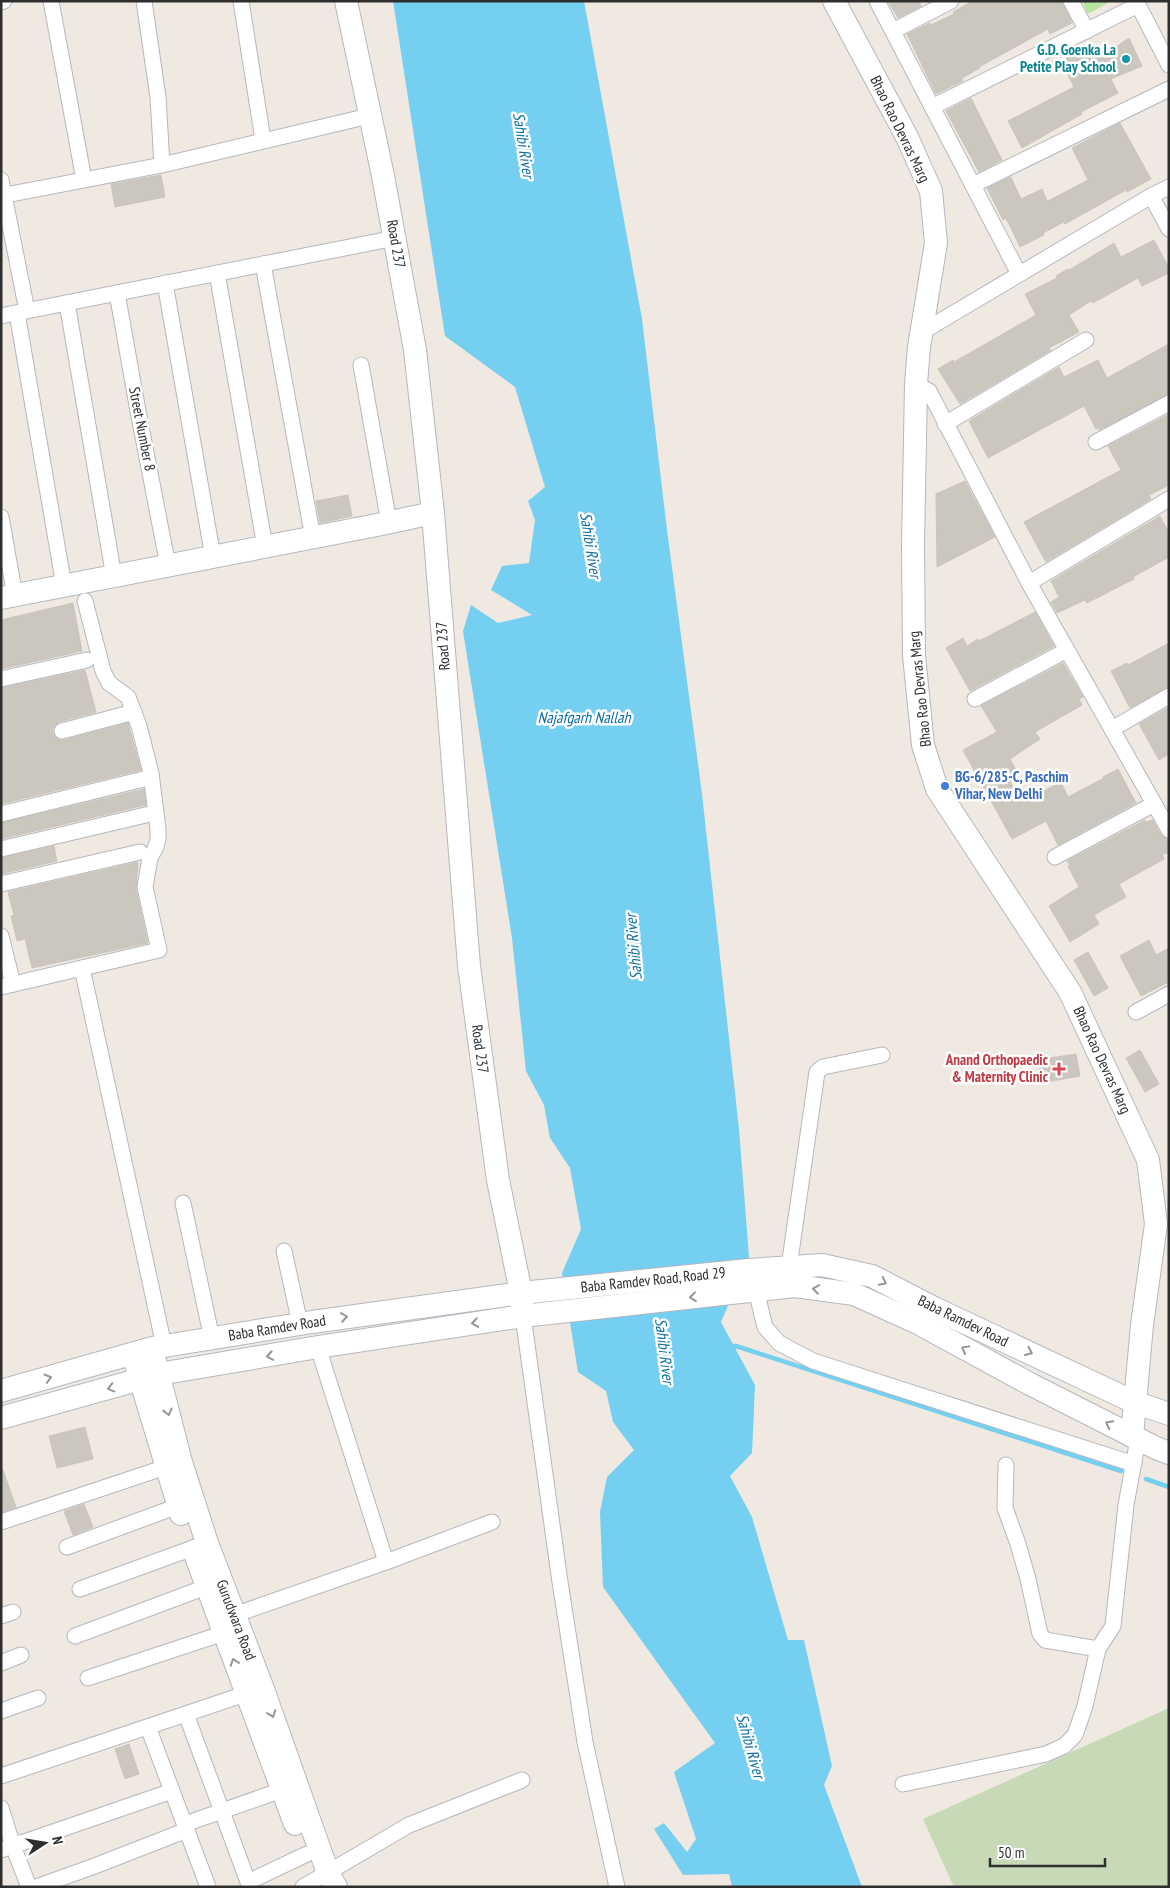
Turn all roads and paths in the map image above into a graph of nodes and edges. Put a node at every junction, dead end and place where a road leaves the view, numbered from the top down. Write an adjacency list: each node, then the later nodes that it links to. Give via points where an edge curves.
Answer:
1 (51, 1): 19 (street)
2 (144, 1): 17 (street, via 158,97)
3 (241, 1): 16 (street)
4 (346, 1): 15 (street, Road 237)
5 (834, 1): 34 (street, Bhao Rao Devras Marg, via 931,191 936,243)
6 (877, 1): 10 (street)
7 (951, 1): 10 (street)
8 (1071, 1): 11 (street)
9 (1137, 3): 11 (street); 12 (street)
10 (893, 31): 14 (street)
11 (1087, 31): 14 (street)
12 (1169, 65)
13 (1169, 90): 20 (street)
14 (932, 107): 20 (street)
15 (369, 116): 16 (street); 25 (street, Road 237)
16 (263, 140): 17 (street)
17 (162, 165): 19 (street)
18 (1, 180): 22 (street)
19 (84, 180): 22 (street)
20 (973, 185): 28 (street)
21 (1169, 187): 23 (street)
22 (3, 196): 32 (street)
23 (1151, 196): 24 (street); 28 (street)
24 (1169, 229)
25 (395, 238): 26 (street); 42 (street, Road 237, via 415,350)
26 (264, 264): 27 (street); 45 (street)
27 (217, 273): 29 (street); 46 (street)
28 (1019, 274): 34 (street)
29 (165, 283): 30 (street); 47 (street)
30 (117, 293): 31 (street); 48 (street, Street Number 8)
31 (67, 303): 32 (street); 49 (street)
32 (22, 312): 33 (street); 51 (street)
33 (1, 316)
34 (922, 332): 37 (street, Bhao Rao Devras Marg)
35 (1086, 340): 39 (street)
36 (361, 365): 44 (street)
37 (916, 384): 39 (street, via 928,391); 78 (street, Bhao Rao Devras Marg, via 914,656 923,745 937,789 1070,992 1148,1160)
38 (1169, 403): 40 (street)
39 (945, 424): 50 (street)
40 (1096, 442)
41 (1169, 499): 50 (street)
42 (433, 513): 44 (street); 82 (street, Road 237, via 469,966 498,1180)
43 (1, 517): 52 (street)
44 (389, 523): 45 (street)
45 (313, 538): 46 (street)
46 (265, 547): 47 (street)
47 (214, 557): 48 (street)
48 (168, 566): 49 (street)
49 (114, 576): 51 (street)
50 (1029, 583): 54 (street)
51 (64, 586): 52 (street)
52 (8, 597)
53 (85, 601): 59 (street, via 103,671 109,683 128,697)
54 (1067, 650): 58 (street); 60 (street)
55 (87, 660): 56 (street)
56 (1, 679)
57 (1169, 696): 60 (street)
58 (975, 699)
59 (134, 712): 61 (street); 72 (street, via 151,772 158,829 145,887 159,950)
60 (1112, 729): 63 (street)
61 (62, 731)
62 (144, 779): 64 (street)
63 (1154, 804): 66 (street); 69 (street)
64 (1, 814)
65 (150, 814): 67 (street)
66 (1169, 830)
67 (1, 849)
68 (140, 852): 70 (street)
69 (1055, 857)
70 (1, 884)
71 (1, 936): 73 (street)
72 (82, 968): 73 (street); 88 (street)
73 (7, 985)
74 (1169, 994): 75 (street)
75 (1136, 1012)
76 (882, 1055): 80 (street, via 823,1067 817,1072)
77 (183, 1203): 86 (street)
78 (1162, 1221): 91 (street, Bhao Rao Devras Marg, via 1142,1325)
79 (284, 1251): 85 (street)
80 (789, 1267): 81 (street, Baba Ramdev Road); 91 (street, Baba Ramdev Road, one-way to 91, via 822,1266 872,1276)
81 (754, 1282): 83 (street, Baba Ramdev Road, Road 29); 94 (street, one-way to 81, via 918,1323 854,1294); 96 (street, via 765,1328 779,1342 813,1361)
82 (520, 1294): 83 (street, Baba Ramdev Road); 84 (street, Road 237); 85 (street, Baba Ramdev Road, one-way to 82)
83 (559, 1300): 84 (street)
84 (523, 1316): 87 (street, one-way to 87); 132 (street, via 585,1742)
85 (300, 1324): 86 (street, Baba Ramdev Road)
86 (212, 1339): 88 (street, Baba Ramdev Road)
87 (318, 1347): 89 (street, one-way to 89); 104 (street)
88 (149, 1349): 89 (street, Gurudwara Road); 90 (street, Baba Ramdev Road, one-way to 88)
89 (150, 1377): 93 (street, one-way to 93); 98 (street, Gurudwara Road); 107 (street, Gurudwara Road, one-way to 107, via 193,1500)
90 (1, 1392)
91 (1134, 1402): 92 (street, Baba Ramdev Road); 94 (street, Bhao Rao Devras Marg)
92 (1169, 1414)
93 (1, 1418)
94 (1135, 1438): 95 (street); 96 (street)
95 (1169, 1453)
96 (1134, 1464): 109 (street, via 1126,1505 1113,1626)
97 (1006, 1465): 109 (street, via 1005,1508 1028,1579 1040,1634 1045,1640)
98 (166, 1467): 99 (street, Gurudwara Road); 100 (street)
99 (178, 1506): 102 (street); 103 (street, Gurudwara Road)
100 (1, 1522)
101 (492, 1522): 104 (street)
102 (67, 1546)
103 (193, 1548): 105 (street, Gurudwara Road); 106 (street)
104 (386, 1562): 107 (street)
105 (206, 1587): 107 (street, Gurudwara Road); 108 (street)
106 (80, 1589)
107 (229, 1624): 112 (street); 113 (street, Gurudwara Road)
108 (75, 1636)
109 (1098, 1649): 120 (street, via 1080,1722 1075,1735 1064,1746 1046,1754)
110 (21, 1655): 111 (street)
111 (1, 1663)
112 (88, 1678)
113 (254, 1691): 116 (street); 121 (street, Gurudwara Road); 128 (street, Gurudwara Road, one-way to 128)
114 (38, 1698): 115 (street)
115 (1, 1711)
116 (186, 1714): 117 (street); 124 (street)
117 (148, 1727): 118 (street); 122 (street)
118 (1, 1776)
119 (522, 1780): 128 (street, via 409,1825)
120 (903, 1784)
121 (282, 1790): 124 (street); 127 (street, Gurudwara Road)
122 (172, 1791): 125 (street); 126 (street)
123 (1, 1808): 126 (street)
124 (223, 1811): 125 (street); 127 (street, via 248,1882)
125 (186, 1827): 130 (street); 131 (street)
126 (7, 1848): 129 (street)
127 (307, 1854): 128 (street, Gurudwara Road)
128 (321, 1882)
129 (29, 1887)
130 (36, 1887)
131 (208, 1887)
132 (617, 1887)

